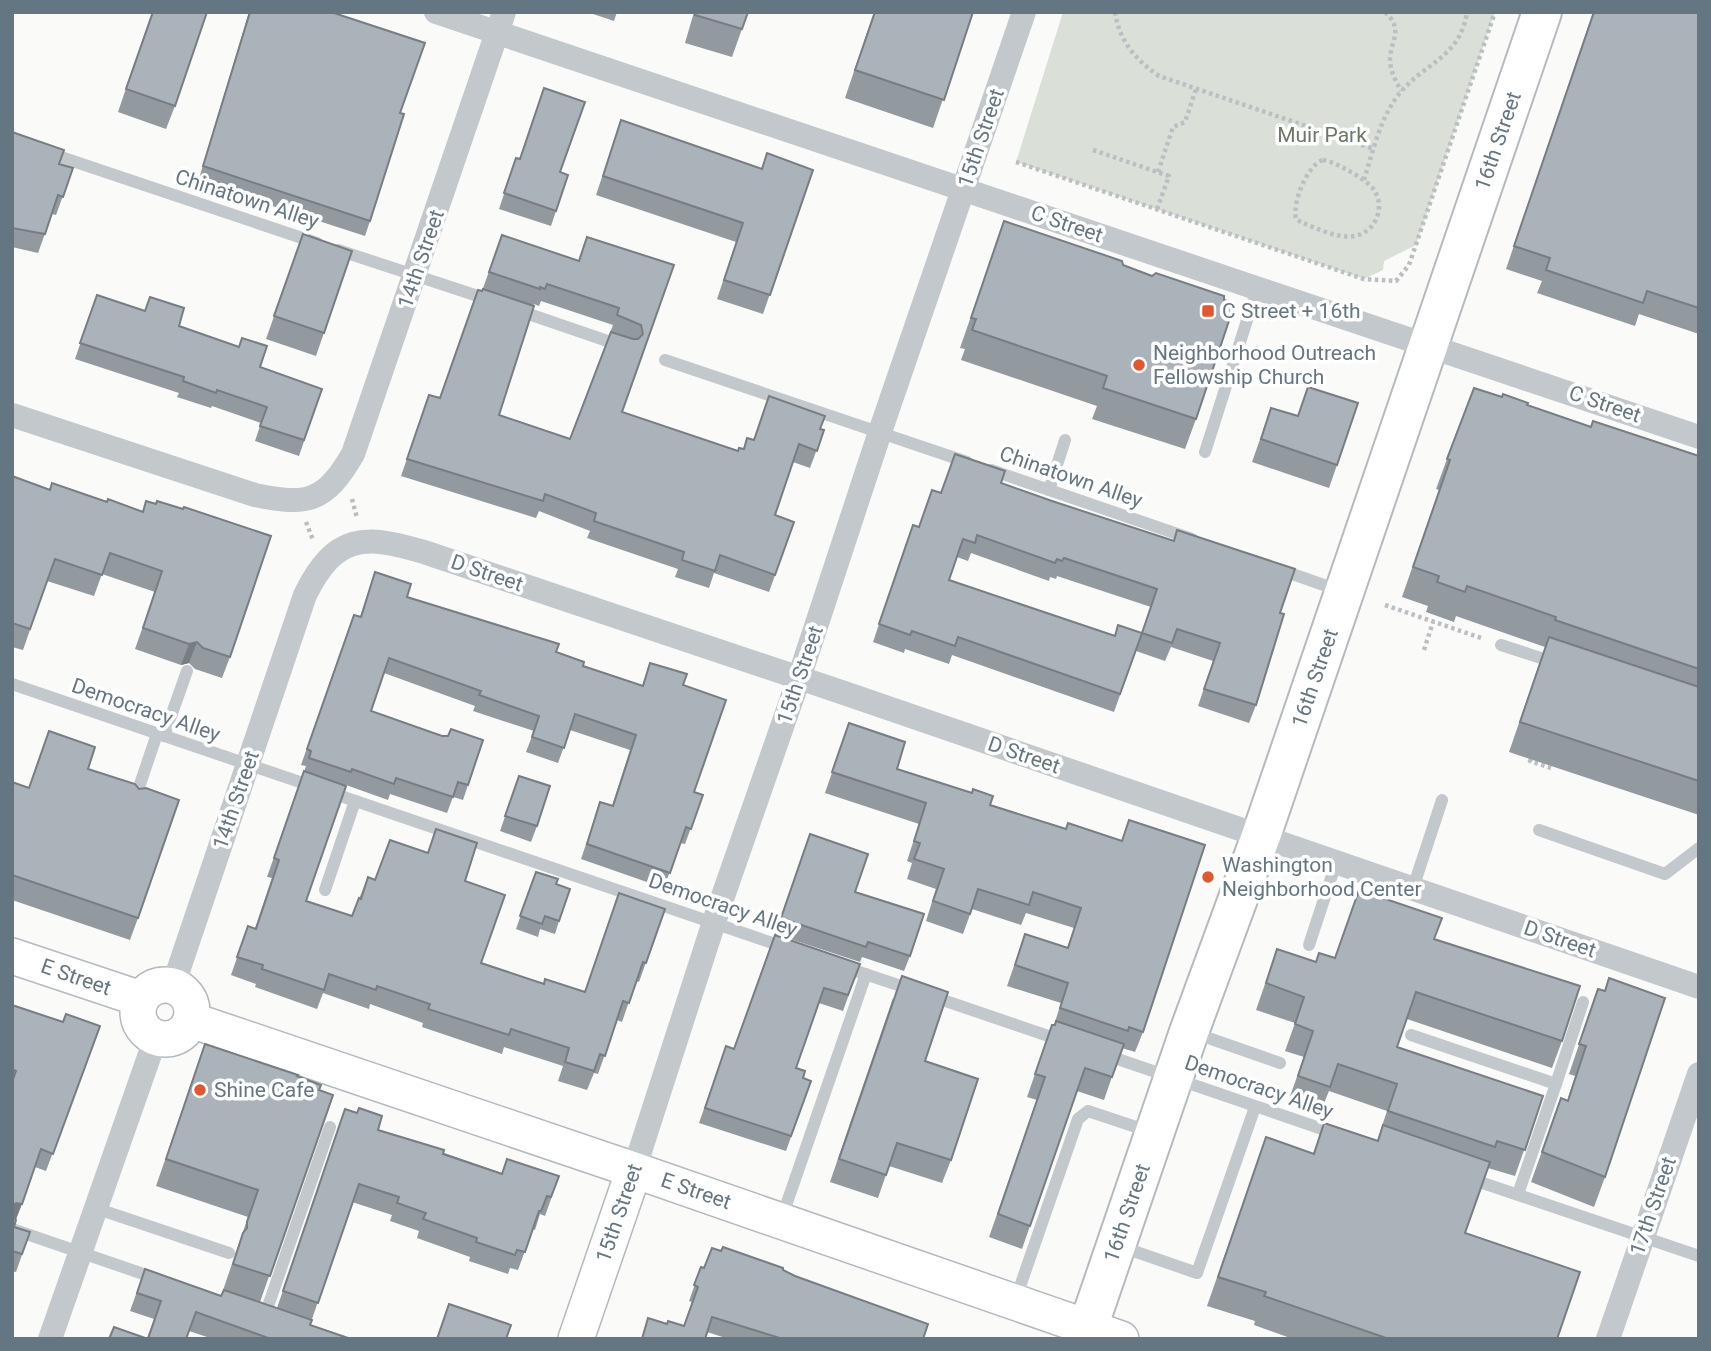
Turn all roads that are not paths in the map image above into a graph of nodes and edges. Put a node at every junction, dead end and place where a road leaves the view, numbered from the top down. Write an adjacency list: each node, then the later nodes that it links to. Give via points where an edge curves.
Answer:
1 (436, 12): 4 (street, C Street)
2 (1024, 12): 6 (street, 15th Street)
3 (1542, 13): 9 (main road, 16th Street)
4 (501, 23): 6 (street, C Street); 7 (street, 14th Street)
5 (38, 149): 7 (lane, Chinatown Alley)
6 (963, 189): 8 (street, C Street); 13 (street, 15th Street)
7 (415, 275): 10 (lane, Chinatown Alley); 12 (street, 14th Street, via 353,454 343,472 312,498 282,500 255,495)
8 (1258, 289): 9 (street, C Street); 16 (lane)
9 (1429, 346): 14 (street, C Street); 21 (main road, 16th Street)
10 (629, 348)
11 (666, 360): 13 (lane, Chinatown Alley)
12 (12, 415)
13 (880, 432): 17 (lane, Chinatown Alley); 25 (street, 15th Street)
14 (1699, 437)
15 (1065, 440): 17 (lane)
16 (1205, 452)
17 (1049, 490): 18 (lane, Chinatown Alley)
18 (1203, 543)
19 (346, 548): 25 (street, D Street, via 387,542 424,552); 28 (street, 14th Street, via 314,576 305,595)
20 (1265, 565): 21 (lane)
21 (1344, 592): 33 (main road, 16th Street)
22 (1501, 645): 23 (lane)
23 (1567, 667)
24 (187, 671): 27 (lane)
25 (799, 678): 33 (street, D Street); 38 (street, 15th Street)
26 (12, 684): 27 (lane, Democracy Alley)
27 (161, 735): 28 (lane, Democracy Alley); 31 (lane)
28 (247, 764): 30 (lane, Democracy Alley); 44 (street, 14th Street)
29 (1442, 800): 36 (lane)
30 (355, 801): 37 (lane); 38 (lane, Democracy Alley)
31 (134, 803)
32 (1539, 830): 34 (lane, via 1665,874)
33 (1261, 836): 35 (street, D Street); 49 (main road, 16th Street)
34 (1699, 848)
35 (1336, 863): 36 (street, D Street); 39 (lane)
36 (1413, 888): 45 (street, D Street)
37 (325, 890)
38 (715, 922): 40 (lane, Democracy Alley); 62 (street, 15th Street)
39 (1309, 944)
40 (801, 952)
41 (12, 956): 46 (street, E Street)
42 (827, 961): 43 (lane)
43 (866, 974): 52 (lane); 66 (lane)
44 (173, 986): 46 (street, via 158,985); 48 (street, via 187,996)
45 (1699, 987)
46 (141, 999): 51 (street, via 138,1017)
47 (1583, 1003): 57 (lane)
48 (191, 1020): 51 (street, via 180,1034); 62 (street, E Street)
49 (1189, 1032): 54 (lane); 56 (main road, 16th Street)
50 (1411, 1035): 57 (lane)
51 (156, 1037): 65 (street)
52 (1072, 1044)
53 (1085, 1048): 56 (lane, Democracy Alley)
54 (1280, 1063)
55 (1699, 1074): 68 (street, 17th Street)
56 (1174, 1078): 58 (lane, Democracy Alley); 60 (main road, 16th Street)
57 (1556, 1084): 64 (lane)
58 (1255, 1107): 61 (lane, Democracy Alley); 69 (lane, via 1197,1273)
59 (330, 1127): 75 (lane)
60 (1154, 1133): 69 (main road, 16th Street); 74 (lane, via 1088,1111 1078,1119)
61 (1347, 1137)
62 (634, 1170): 66 (street, E Street); 78 (street, 15th Street)
63 (1452, 1172): 64 (lane)
64 (1518, 1194): 68 (lane)
65 (95, 1208): 70 (lane); 71 (street)
66 (780, 1220): 74 (street, E Street)
67 (12, 1229): 71 (lane)
68 (1642, 1237): 72 (lane); 79 (street, 17th Street)
69 (1116, 1245): 76 (main road, 16th Street)
70 (229, 1253)
71 (80, 1254): 73 (lane); 77 (street)
72 (1699, 1256)
73 (168, 1283)
74 (1015, 1301): 76 (street, E Street)
75 (265, 1315)
76 (1098, 1335)
77 (50, 1339)
78 (576, 1339)
79 (1608, 1339)

